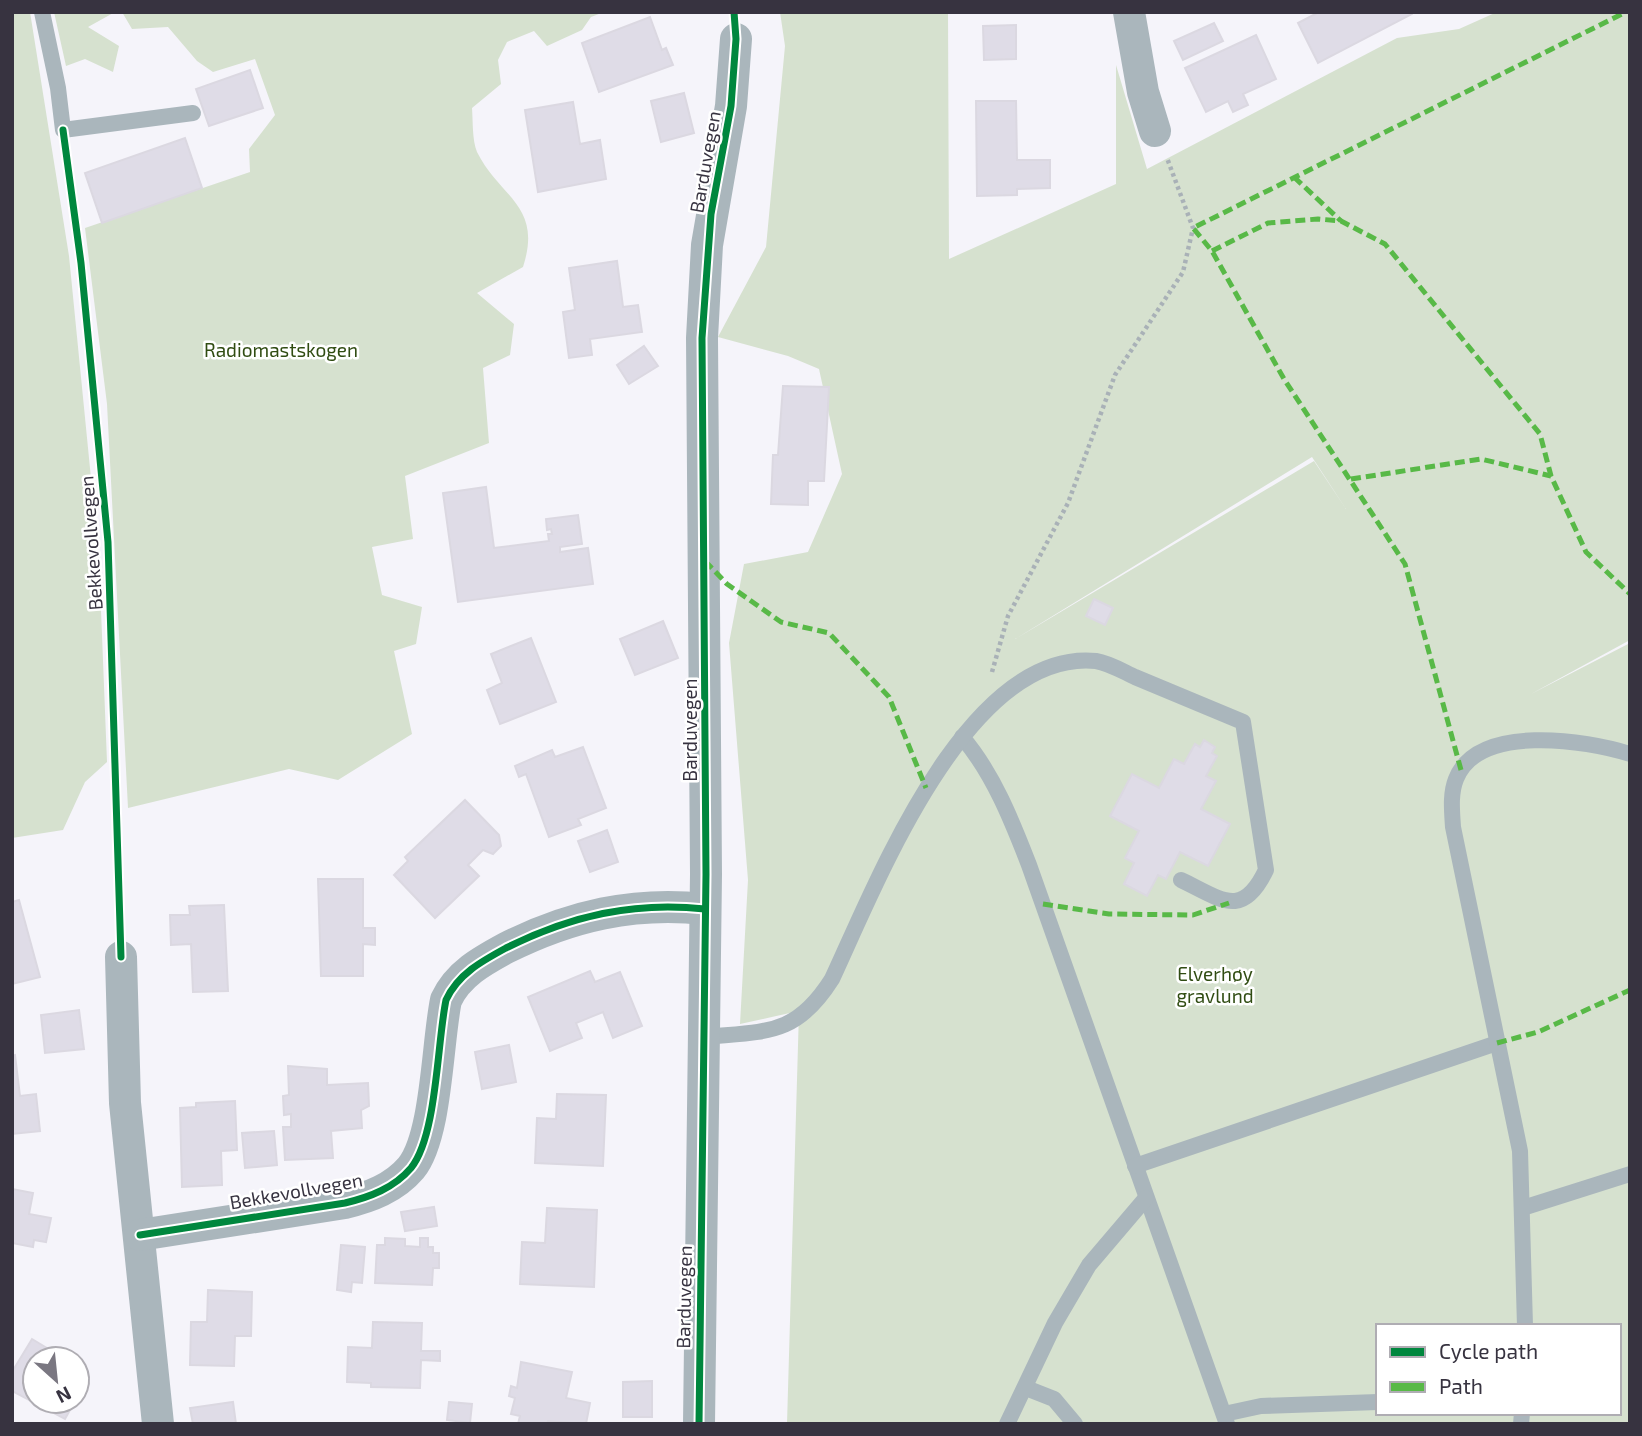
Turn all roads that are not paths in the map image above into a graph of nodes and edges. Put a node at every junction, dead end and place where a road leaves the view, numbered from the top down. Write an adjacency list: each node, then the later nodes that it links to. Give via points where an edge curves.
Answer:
1 (42, 12): 4 (lane, via 63,130)
2 (1129, 12): 5 (street)
3 (736, 39): 9 (street, Barduvegen, via 731,106 707,245 702,338)
4 (193, 113)
5 (1155, 131)
6 (962, 737): 8 (lane, via 986,710 1028,677 1064,664 1098,661 1243,722 1266,870 1256,890 1229,903); 11 (lane, via 926,788 816,1005 794,1022); 13 (lane, via 1009,814)
7 (1630, 754): 12 (lane, via 1586,742 1536,740 1488,749 1468,761 1456,777 1453,827)
8 (1181, 880)
9 (705, 909): 11 (street, Barduvegen); 17 (street, Bekkevollvegen, via 671,905 585,916 512,946 466,973 446,1000 429,1122 418,1156 390,1185 345,1203)
10 (121, 957): 17 (street, via 125,1103)
11 (704, 1037): 23 (street, Barduvegen)
12 (1497, 1043): 13 (lane); 16 (lane, via 1513,1109)
13 (1135, 1166): 15 (lane)
14 (1630, 1174): 16 (lane)
15 (1146, 1198): 19 (lane, via 1089,1265 1055,1323); 21 (lane)
16 (1523, 1208): 18 (lane)
17 (140, 1235): 22 (street)
18 (1525, 1324)
19 (1026, 1388): 24 (lane); 25 (lane, via 1054,1399)
20 (1376, 1402): 21 (lane, via 1261,1406)
21 (1225, 1419)
22 (158, 1424)
23 (699, 1424)
24 (1007, 1424)
25 (1075, 1424)

